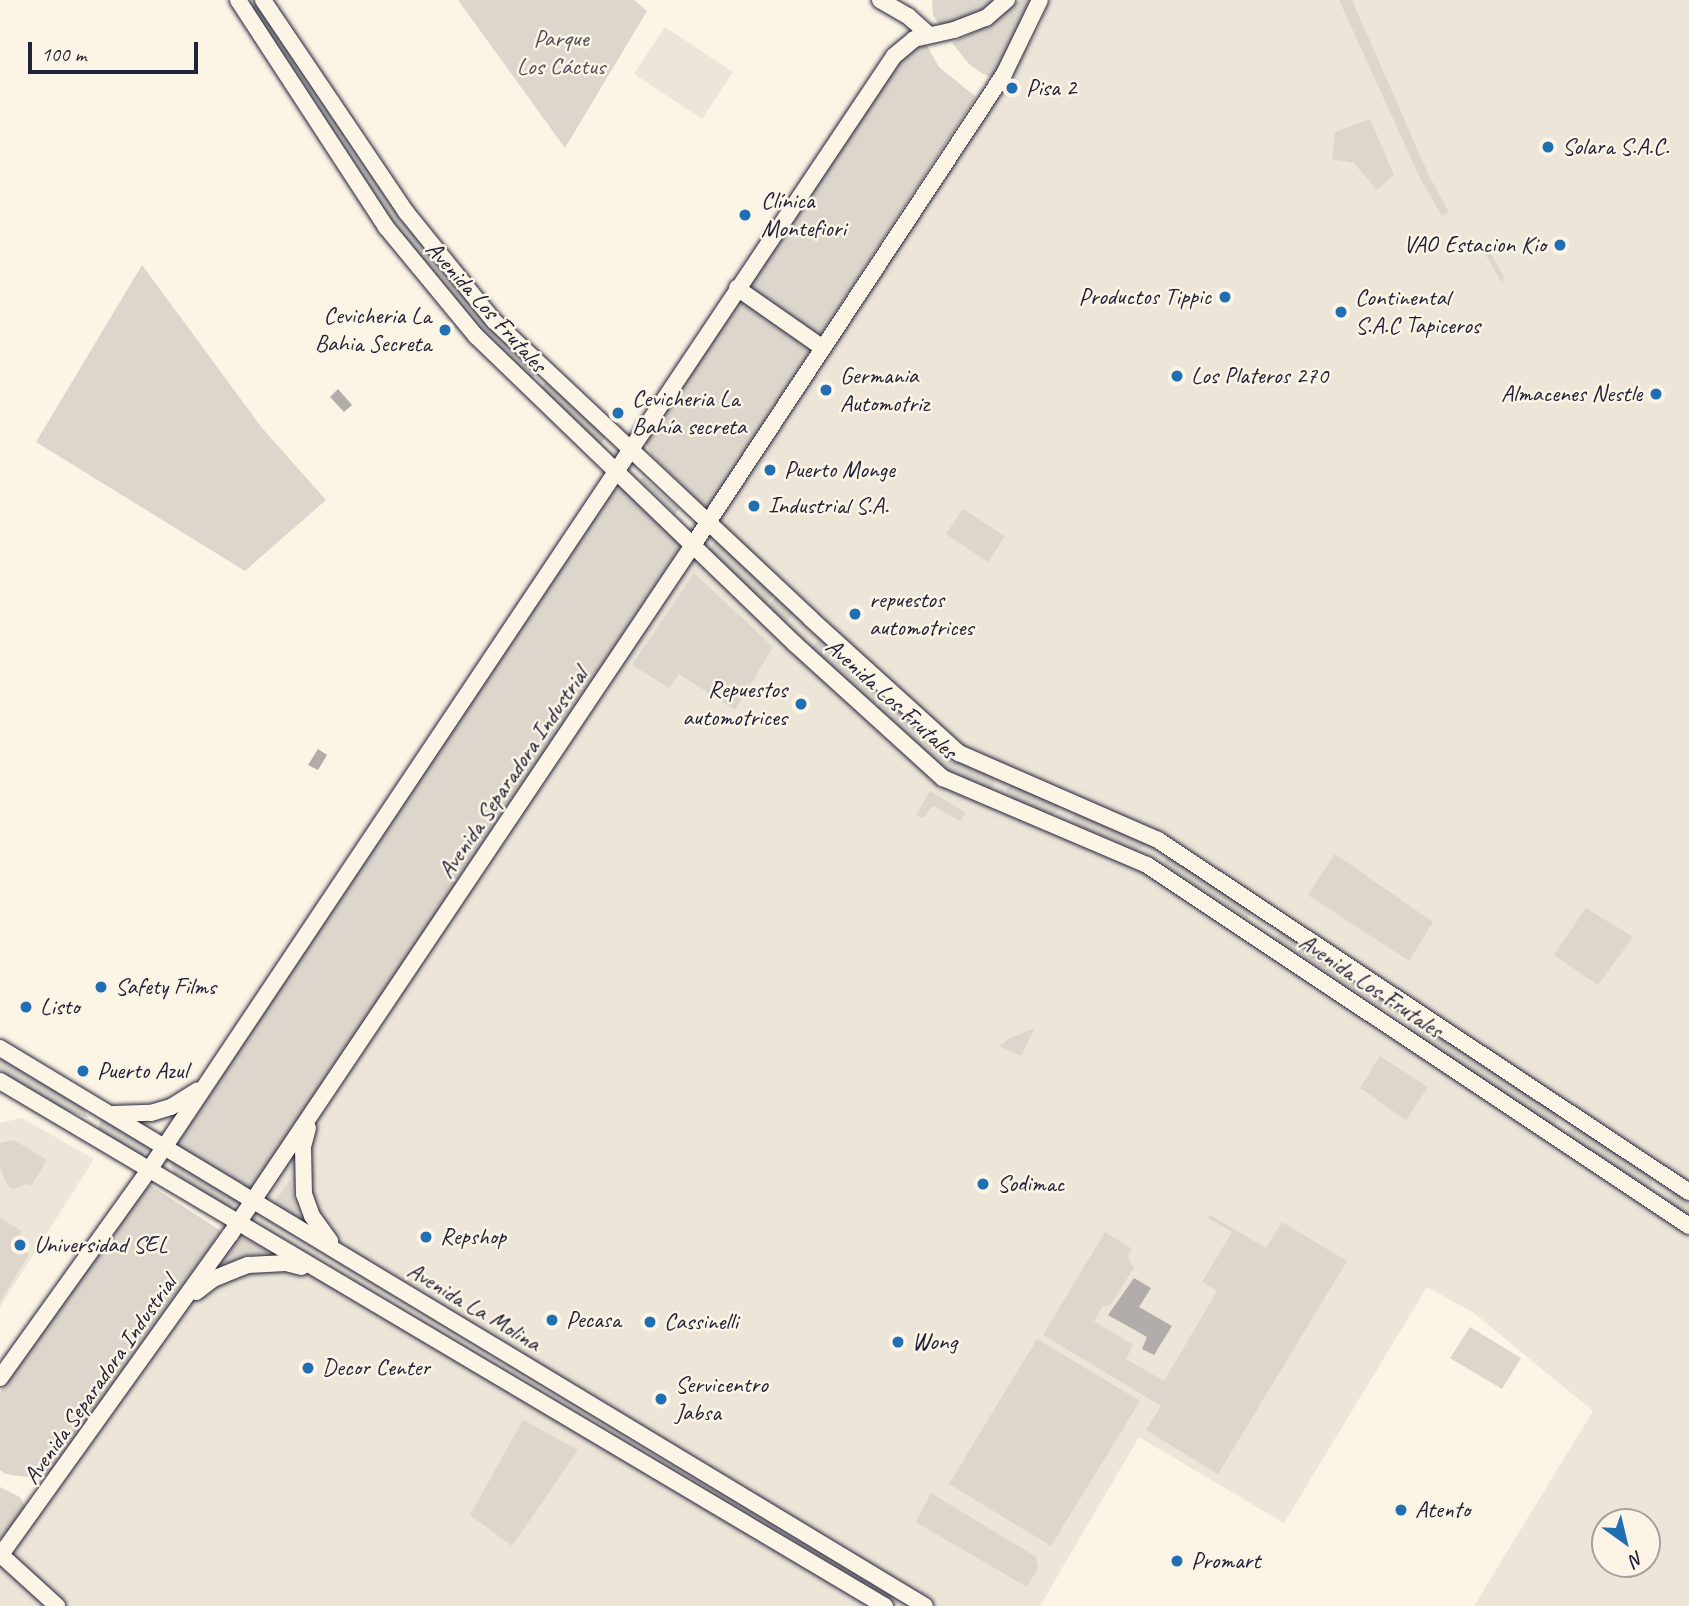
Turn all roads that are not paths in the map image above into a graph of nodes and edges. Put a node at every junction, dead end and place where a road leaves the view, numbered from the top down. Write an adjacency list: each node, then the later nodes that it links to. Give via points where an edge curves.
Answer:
1 (238, 0): 10 (main road, Avenida Los Frutales, via 386,227 476,336)
2 (263, 0): 9 (main road, Avenida Los Frutales, via 406,212 485,310)
3 (880, 0): 6 (main road)
4 (1007, 0): 6 (main road, via 986,18)
5 (1040, 0): 8 (main road, Avenida Separadora Industrial, via 1004,74)
6 (929, 35): 7 (main road, via 914,39 894,56)
7 (737, 288): 8 (main road); 9 (main road)
8 (823, 348): 11 (main road, Avenida Separadora Industrial)
9 (630, 450): 10 (main road); 11 (main road, Avenida Los Frutales)
10 (617, 471): 12 (main road, Avenida Los Frutales); 15 (main road)
11 (709, 521): 12 (main road, Avenida Separadora Industrial); 22 (main road, Avenida Los Frutales, via 959,752 1158,840)
12 (693, 545): 16 (main road, Avenida Separadora Industrial); 25 (main road, Avenida Los Frutales, via 943,778 1147,865)
13 (0, 1048): 17 (main road, Avenida La Molina)
14 (0, 1081): 18 (main road, Avenida La Molina)
15 (205, 1085): 19 (main road, via 170,1107); 20 (main road)
16 (320, 1100): 24 (main road, Avenida Separadora Industrial); 28 (main road, via 303,1147 304,1194 318,1226)
17 (90, 1102): 18 (main road, via 95,1117 90,1126); 19 (main road, Avenida La Molina)
18 (54, 1113): 21 (main road, Avenida La Molina)
19 (111, 1114): 20 (main road, Avenida La Molina)
20 (165, 1147): 21 (main road); 24 (main road, Avenida La Molina)
21 (149, 1170): 26 (main road, Avenida La Molina); 32 (main road)
22 (1673, 1181): 23 (main road, Avenida Los Frutales); 25 (main road)
23 (1689, 1192)
24 (254, 1200): 26 (main road, Avenida Separadora Industrial); 28 (main road, Avenida La Molina)
25 (1657, 1204): 27 (main road, Avenida Los Frutales)
26 (238, 1224): 29 (main road, Avenida La Molina); 30 (main road, Avenida Separadora Industrial)
27 (1689, 1226)
28 (342, 1253): 31 (main road, Avenida La Molina)
29 (325, 1275): 30 (main road, via 286,1264 248,1265 213,1279); 33 (main road, Avenida La Molina)
30 (178, 1308): 36 (main road, Avenida Separadora Industrial)
31 (518, 1360): 33 (main road); 34 (main road, Avenida La Molina)
32 (0, 1378)
33 (505, 1381): 35 (main road, Avenida La Molina)
34 (678, 1457): 35 (main road); 39 (main road, Avenida La Molina)
35 (667, 1474): 38 (main road, Avenida La Molina)
36 (1, 1555): 37 (main road)
37 (57, 1606)
38 (886, 1606)
39 (925, 1606)

